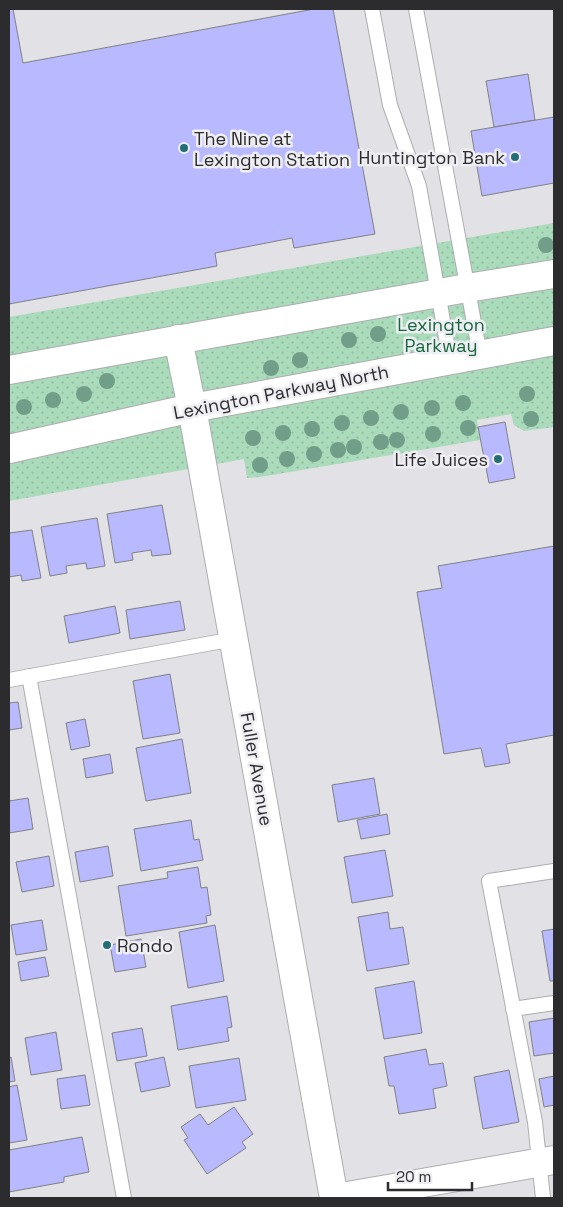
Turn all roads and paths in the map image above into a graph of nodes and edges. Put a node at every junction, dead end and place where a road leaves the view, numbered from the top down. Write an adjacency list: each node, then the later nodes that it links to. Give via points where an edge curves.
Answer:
1 (372, 9): 5 (lane, via 390,105 419,186)
2 (416, 9): 4 (lane)
3 (554, 274): 4 (main road)
4 (467, 288): 5 (main road); 8 (lane)
5 (439, 293): 6 (main road); 9 (lane)
6 (178, 339): 10 (main road); 11 (main road, Fuller Avenue)
7 (554, 341): 8 (main road, Lexington Parkway North)
8 (480, 355): 9 (main road, Lexington Parkway North)
9 (450, 360): 11 (main road, Lexington Parkway North)
10 (9, 370)
11 (192, 408): 12 (main road, Lexington Parkway North); 13 (main road, Fuller Avenue)
12 (9, 448)
13 (234, 639): 14 (lane); 21 (main road, Fuller Avenue)
14 (29, 676): 15 (lane); 20 (lane)
15 (9, 680)
16 (554, 870): 18 (lane, via 489,881)
17 (554, 1004): 18 (lane)
18 (513, 1009): 19 (lane, via 535,1122)
19 (547, 1161): 21 (main road); 22 (lane)
20 (124, 1198)
21 (335, 1198)
22 (543, 1198)

